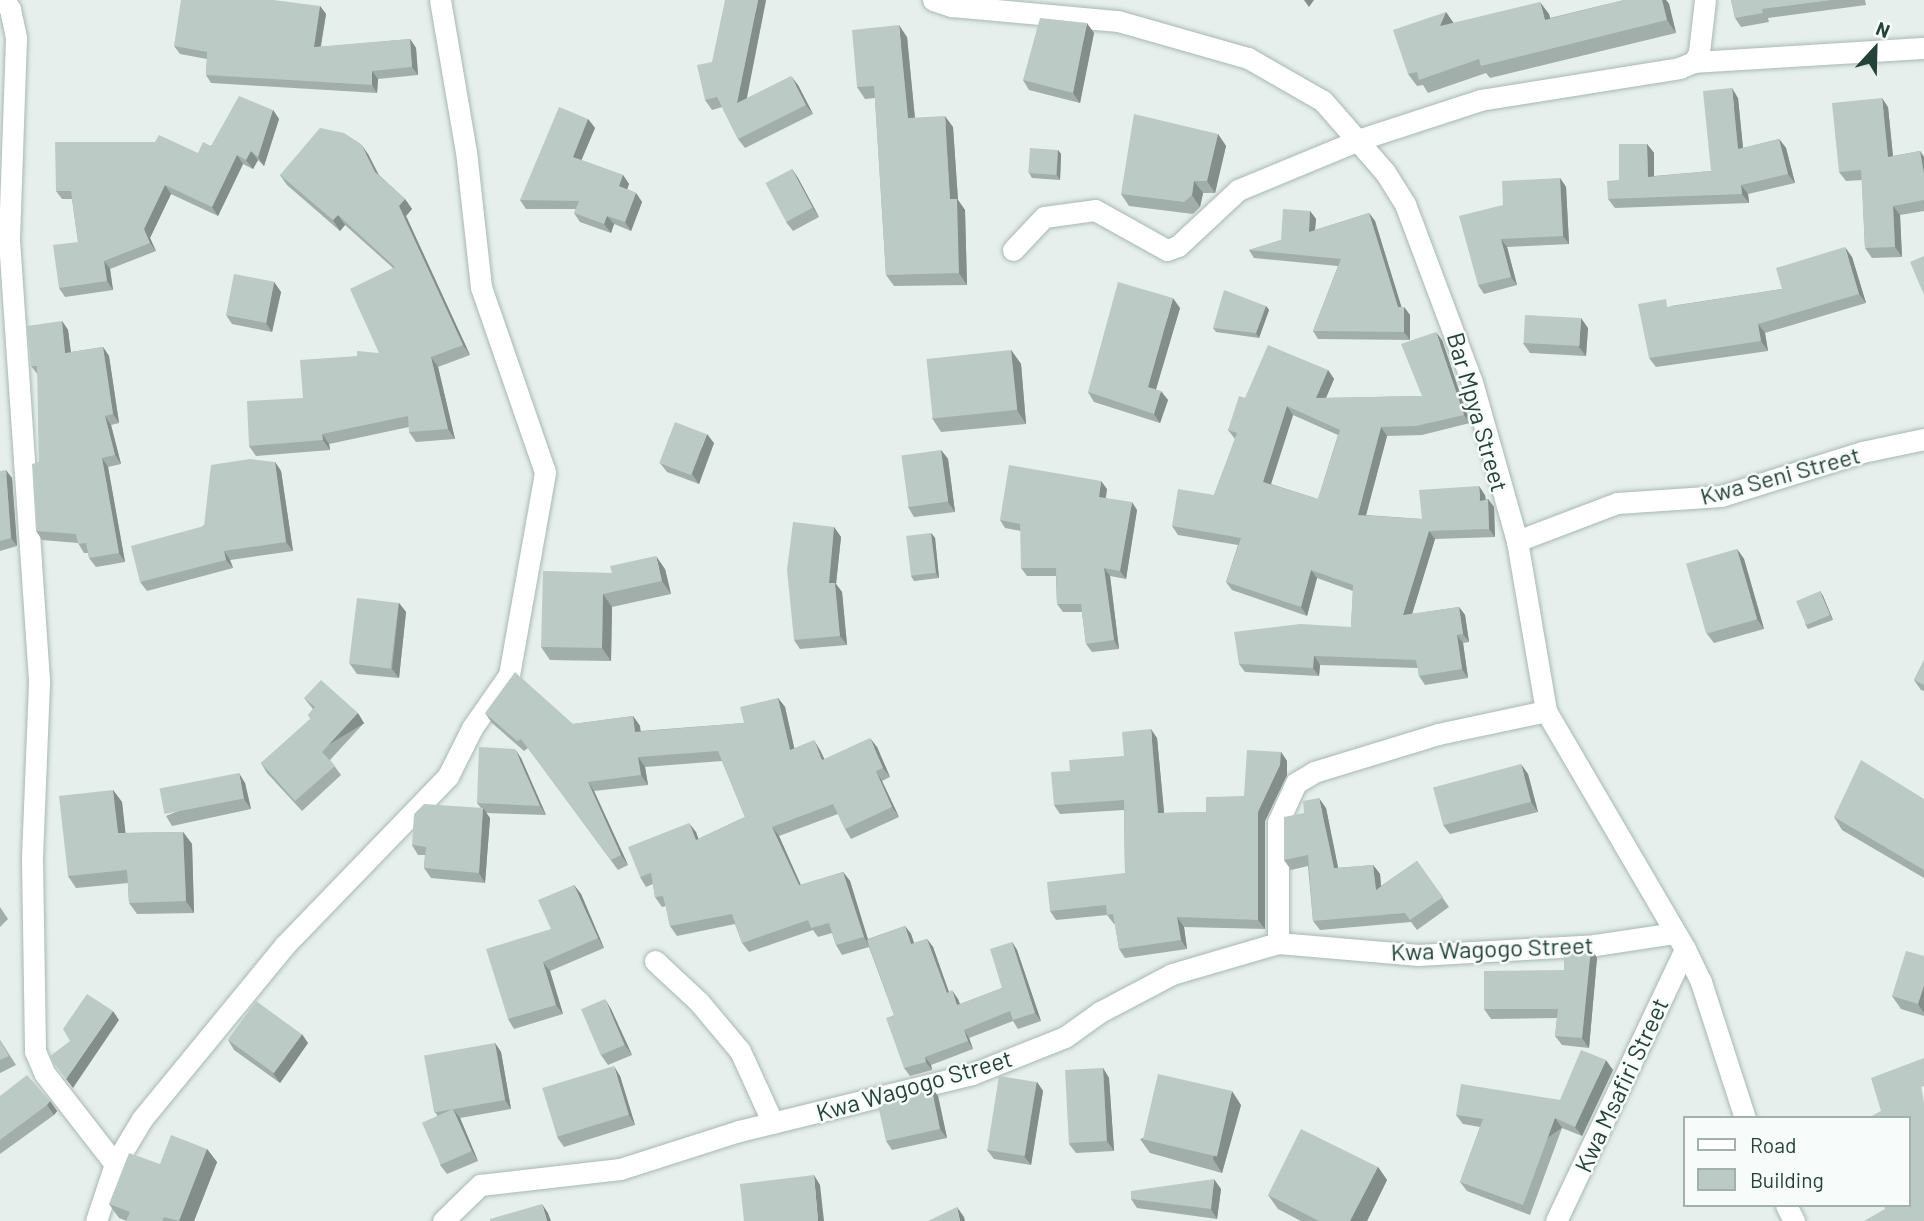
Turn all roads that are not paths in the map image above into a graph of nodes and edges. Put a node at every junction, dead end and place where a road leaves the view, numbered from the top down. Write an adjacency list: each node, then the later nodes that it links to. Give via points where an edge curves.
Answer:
1 (4, 0): 17 (street, via 16,38 9,240 39,683 32,859 35,1051 45,1074)
2 (440, 0): 17 (street, via 466,152 481,287 545,472 509,675 472,728 448,776 285,945 142,1119)
3 (933, 0): 7 (street, Bar Mpya Street, via 952,6 1118,21 1226,50 1298,82)
4 (1705, 0): 6 (street)
5 (1924, 48): 6 (street)
6 (1694, 62): 7 (street, via 1480,100)
7 (1360, 139): 8 (street, via 1238,190 1178,246 1167,250 1095,210 1044,217); 10 (street, Bar Mpya Street, via 1405,204 1440,287)
8 (1013, 250)
9 (1924, 439): 10 (street, Kwa Seni Street, via 1861,452 1721,496 1617,503)
10 (1517, 541): 11 (street, Bar Mpya Street)
11 (1546, 711): 12 (street, Bar Mpya Street); 13 (street, via 1438,734 1314,772 1296,783 1278,822)
12 (1680, 941): 13 (street, Kwa Wagogo Street, via 1418,955); 15 (street, Bar Mpya Street, via 1701,982); 20 (street, Kwa Msafiri Street)
13 (1278, 943): 16 (street, Kwa Wagogo Street, via 1172,974 1100,1012 1065,1037 1002,1063)
14 (655, 961): 16 (street, via 699,1002 740,1051)
15 (1744, 1116)
16 (773, 1123): 19 (street, Kwa Wagogo Street, via 620,1169 567,1179 480,1185)
17 (115, 1164): 18 (street)
18 (96, 1221)
19 (443, 1221)
20 (1556, 1221)

